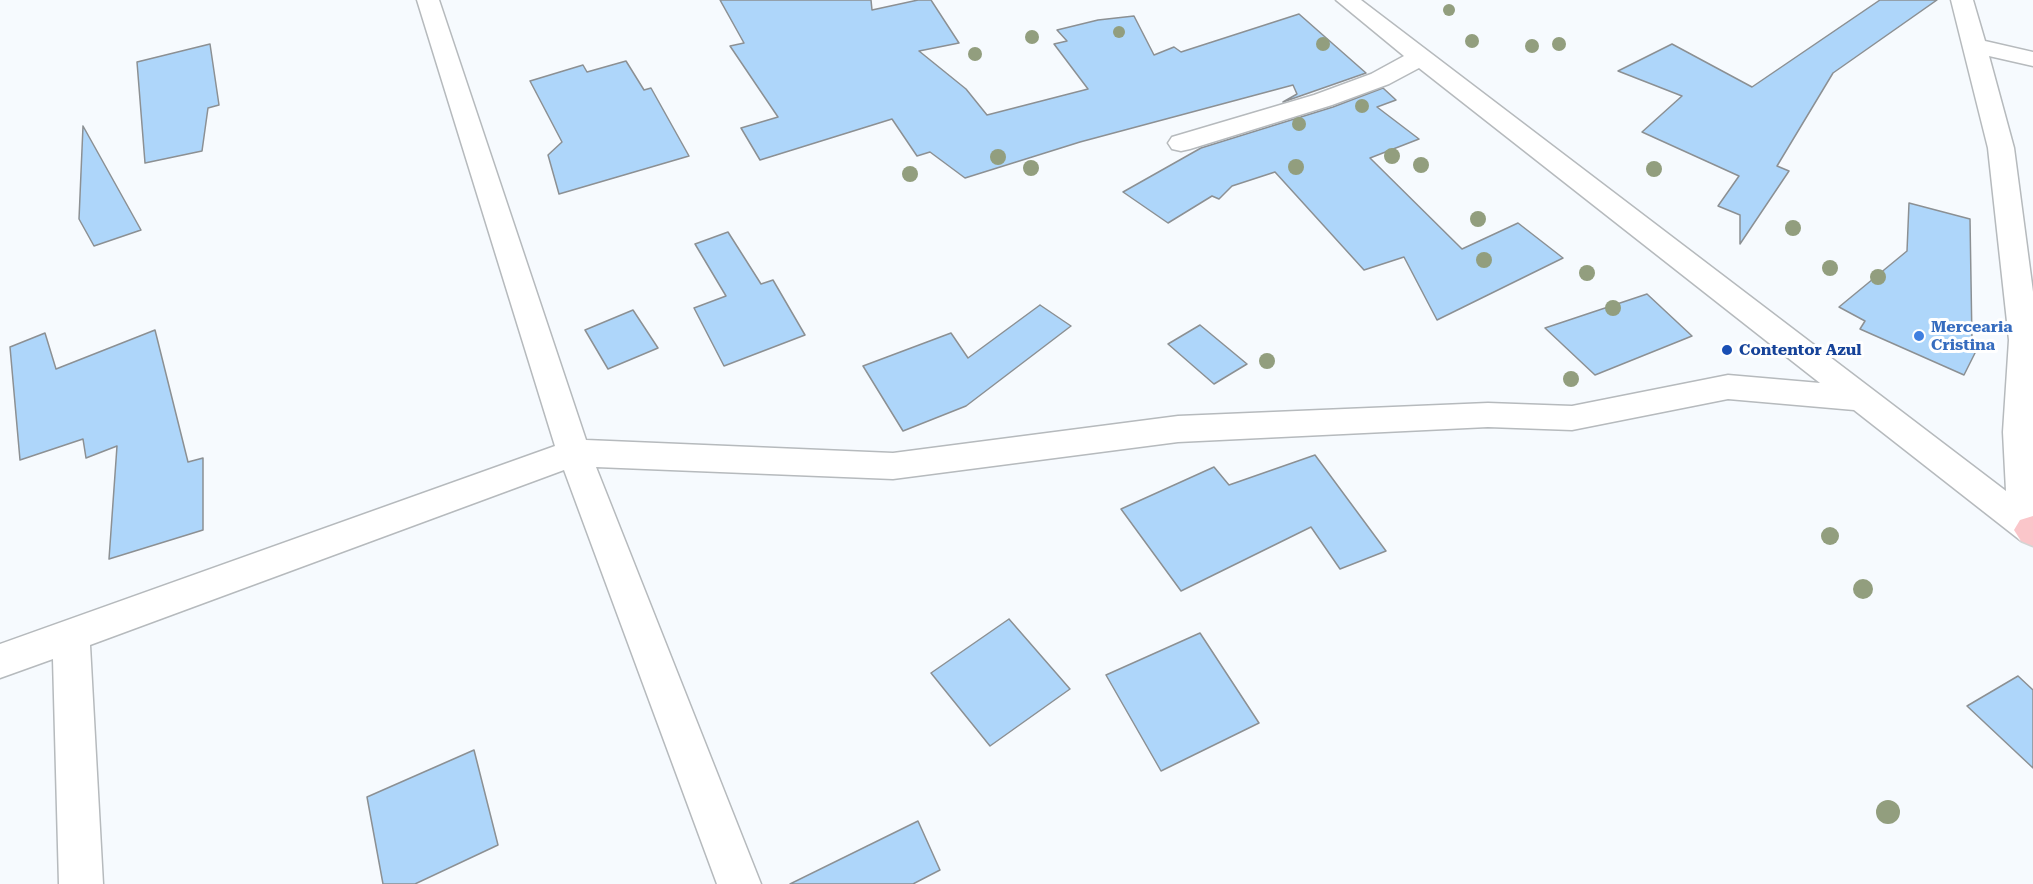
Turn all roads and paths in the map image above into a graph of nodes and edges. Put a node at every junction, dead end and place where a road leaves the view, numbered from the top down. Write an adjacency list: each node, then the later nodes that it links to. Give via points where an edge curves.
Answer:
1 (428, 0): 10 (street)
2 (1347, 0): 5 (street)
3 (1962, 0): 4 (street)
4 (1975, 46): 6 (street); 9 (street, via 2001,148 2024,340)
5 (1421, 57): 7 (street, via 1380,80); 8 (street)
6 (2033, 59)
7 (1181, 143)
8 (1863, 399): 10 (street, via 1728,387 1572,418 1488,415 1178,429 893,466); 11 (street)
9 (2026, 432): 11 (street, via 2021,479)
10 (574, 453): 12 (street); 15 (street)
11 (2032, 531)
12 (71, 635): 13 (street); 14 (street)
13 (0, 661)
14 (81, 884)
15 (739, 884)

